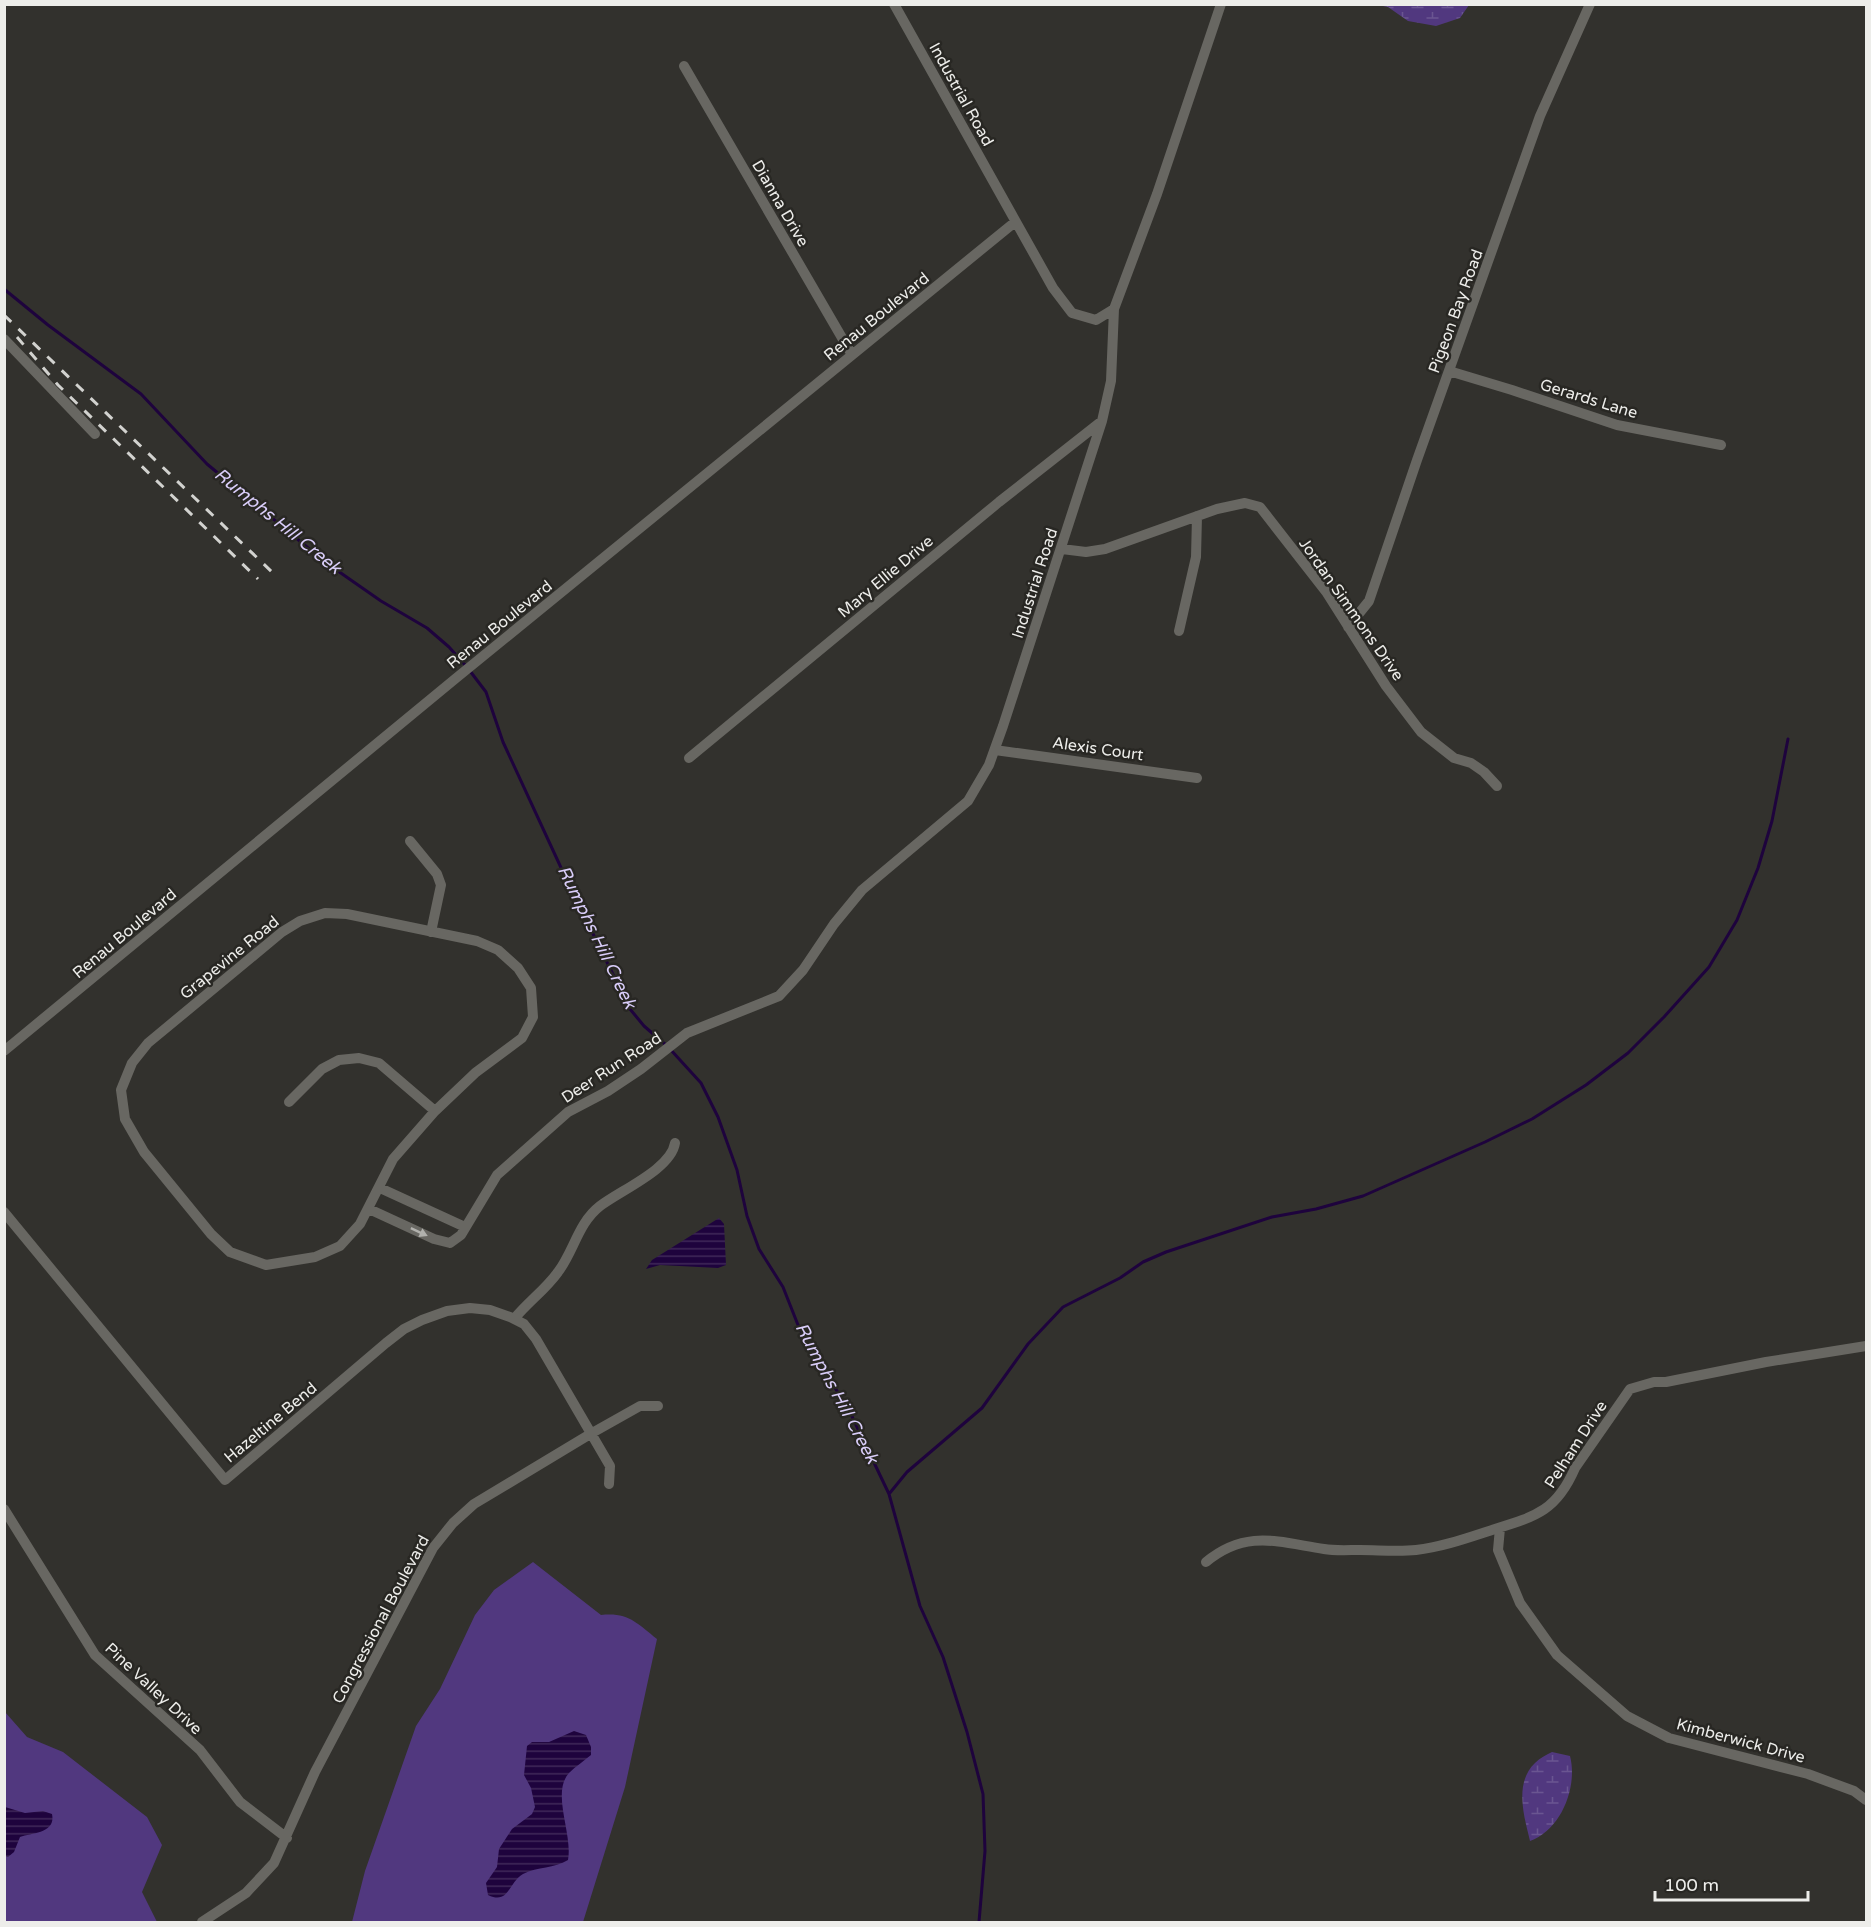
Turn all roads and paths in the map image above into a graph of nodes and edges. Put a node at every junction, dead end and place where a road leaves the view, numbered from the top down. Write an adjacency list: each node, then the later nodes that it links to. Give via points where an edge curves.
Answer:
1 (894, 4): 5 (street, Industrial Road)
2 (1221, 4): 6 (street, Industrial Road)
3 (1590, 4): 9 (street, Pigeon Bay Road, via 1540,116)
4 (684, 66): 8 (street, Dianna Drive)
5 (1015, 222): 6 (street, Industrial Road, via 1072,313 1096,320); 8 (street, Renau Boulevard)
6 (1114, 309): 10 (street, Industrial Road, via 1111,381)
7 (4, 339): 11 (street)
8 (852, 355): 24 (street, Renau Boulevard)
9 (1449, 371): 12 (street, Gerards Lane, via 1617,425); 15 (street, Pigeon Bay Road, via 1368,601)
10 (1102, 421): 14 (street, Industrial Road); 18 (street, Mary Ellie Drive)
11 (95, 434)
12 (1721, 445)
13 (1197, 516): 14 (street, Jordan Simmons Drive, via 1105,549); 15 (street, Jordan Simmons Drive, via 1237,504 1260,507); 16 (street, via 1196,557)
14 (1062, 549): 17 (street, Industrial Road)
15 (1348, 627): 20 (street, Jordan Simmons Drive, via 1421,732 1454,758 1484,772)
16 (1179, 630)
17 (995, 750): 19 (street, Alexis Court); 21 (street, Industrial Road, via 968,801)
18 (689, 758)
19 (1197, 778)
20 (1497, 786)
21 (924, 839): 31 (street, Deer Run Road, via 862,890 779,996 687,1033 641,1069 568,1112 496,1175)
22 (410, 842): 23 (street, via 437,874 441,885)
23 (431, 932): 26 (street, Grapevine Road, via 477,941 498,950 518,968 531,988 533,1017 522,1038 475,1073); 29 (street, Grapevine Road, via 325,913 300,921 148,1043 132,1063 121,1090 125,1119 144,1152 230,1252 266,1265 315,1257 340,1246)
24 (4, 1051)
25 (289, 1102): 26 (street, via 322,1069 339,1060 359,1058 379,1063)
26 (435, 1111): 28 (street, Grapevine Road, via 393,1160)
27 (675, 1143): 32 (street, via 662,1165 589,1216 559,1271)
28 (380, 1188): 29 (street, Grapevine Road); 31 (street)
29 (369, 1209): 31 (street, one-way to 31, via 444,1243 461,1235)
30 (4, 1212): 32 (street, Hazeltine Bend, via 225,1480 404,1329 447,1311 470,1308)
31 (465, 1227)
32 (514, 1319): 35 (street, Hazeltine Bend, via 537,1339)
33 (1866, 1346): 38 (street, Pelham Drive, via 1630,1389 1553,1504 1539,1514)
34 (658, 1406): 35 (street, Congressional Boulevard, via 640,1406)
35 (592, 1433): 36 (street, Hazeltine Bend, via 610,1466); 41 (street, Congressional Boulevard, via 474,1504 433,1548 315,1772)
36 (609, 1484)
37 (4, 1509): 41 (street, Pine Valley Drive, via 95,1655 200,1750 240,1802)
38 (1500, 1528): 39 (street, Pelham Drive, via 1415,1550 1324,1550 1254,1540 1228,1547); 40 (street, Kimberwick Drive, via 1497,1550 1520,1603 1557,1655 1627,1716 1669,1738 1809,1774 1854,1791)
39 (1206, 1562)
40 (1866, 1800)
41 (287, 1838): 42 (street, Congressional Boulevard, via 274,1863 246,1893)
42 (202, 1923)

